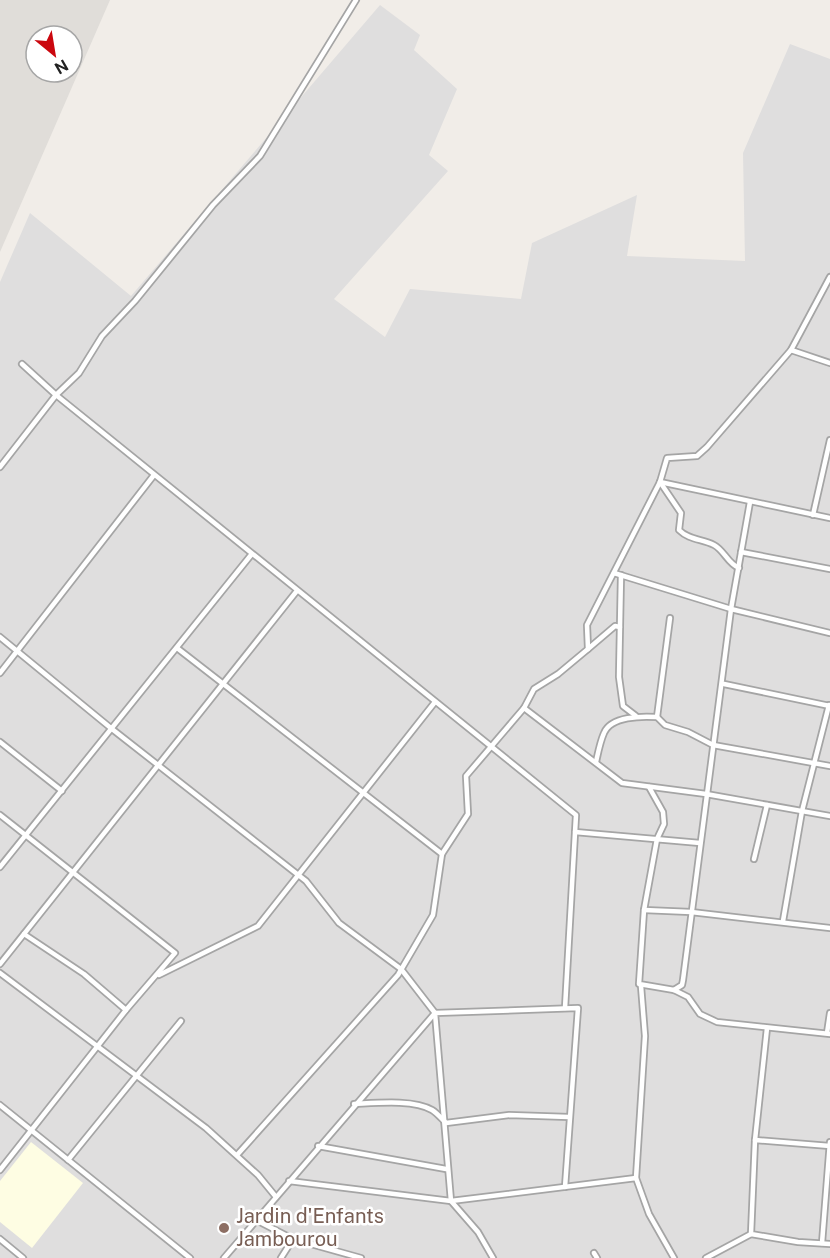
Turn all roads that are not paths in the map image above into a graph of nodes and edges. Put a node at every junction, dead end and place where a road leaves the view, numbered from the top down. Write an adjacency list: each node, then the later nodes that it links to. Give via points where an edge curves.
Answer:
1 (356, 0): 6 (street, via 260,156 213,205 102,336 73,380)
2 (830, 277): 3 (street)
3 (790, 350): 4 (street); 10 (street, via 697,456 667,458)
4 (830, 363)
5 (22, 364): 6 (street)
6 (56, 395): 8 (street); 9 (street)
7 (830, 440): 12 (street)
8 (0, 467)
9 (154, 475): 15 (street); 28 (street)
10 (660, 482): 11 (street); 16 (street, via 681,513 679,530 717,546); 18 (street)
11 (750, 502): 12 (street); 14 (street)
12 (813, 515): 13 (street)
13 (830, 518)
14 (741, 552): 16 (street); 17 (street)
15 (251, 555): 20 (street); 26 (street)
16 (739, 568): 21 (street)
17 (830, 569)
18 (614, 573): 19 (street); 27 (street, via 587,625)
19 (621, 575): 21 (street); 23 (street)
20 (297, 592): 30 (street); 32 (street)
21 (731, 609): 24 (street); 31 (street)
22 (670, 618): 36 (street)
23 (621, 627): 27 (street, via 615,626); 35 (street, via 619,677 623,706)
24 (830, 633)
25 (0, 637): 28 (street)
26 (177, 648): 30 (street); 37 (street)
27 (588, 649): 34 (street, via 534,689)
28 (17, 651): 29 (street); 37 (street)
29 (0, 673)
30 (223, 684): 43 (street); 47 (street)
31 (724, 684): 33 (street); 39 (street)
32 (435, 702): 40 (street); 47 (street)
33 (829, 705): 42 (street)
34 (524, 708): 40 (street); 41 (street)
35 (636, 716): 36 (street); 41 (street, via 604,731)
36 (657, 717): 39 (street, via 665,725)
37 (112, 729): 43 (street); 46 (street)
38 (0, 742): 46 (street)
39 (713, 745): 42 (street); 48 (street)
40 (490, 746): 53 (street, via 576,815); 57 (street, via 466,776 468,814)
41 (596, 762): 45 (street, via 622,783)
42 (815, 764): 44 (street); 50 (street)
43 (159, 765): 60 (street); 61 (street)
44 (830, 766)
45 (649, 787): 48 (street); 55 (street, via 663,812 664,824)
46 (62, 791): 54 (street)
47 (363, 793): 57 (street); 61 (street)
48 (706, 794): 49 (street); 56 (street)
49 (767, 805): 50 (street); 58 (street)
50 (802, 811): 52 (street); 64 (street)
51 (0, 815): 54 (street)
52 (830, 816)
53 (575, 832): 55 (street); 73 (street)
54 (26, 836): 59 (street); 60 (street)
55 (657, 839): 56 (street); 62 (street)
56 (700, 843): 63 (street)
57 (442, 854): 68 (street, via 433,915)
58 (754, 859)
59 (0, 867)
60 (73, 873): 66 (street); 70 (street, via 175,953)
61 (298, 875): 68 (street, via 339,923); 70 (street, via 258,926)
62 (644, 910): 63 (street); 71 (street, via 638,979)
63 (690, 912): 64 (street); 72 (street, via 682,985)
64 (783, 921): 65 (street)
65 (830, 928)
66 (24, 934): 67 (street); 74 (street, via 84,974)
67 (0, 964)
68 (401, 969): 75 (street); 90 (street)
69 (0, 973): 80 (street)
70 (157, 976): 74 (street)
71 (641, 986): 72 (street); 94 (street, via 645,1047)
72 (674, 990): 78 (street, via 692,1000 698,1012 717,1022)
73 (566, 1008): 75 (street); 84 (street, via 578,1008)
74 (126, 1010): 80 (street)
75 (435, 1013): 82 (street); 85 (street)
76 (830, 1013): 79 (street)
77 (181, 1021): 81 (street)
78 (767, 1029): 79 (street); 87 (street)
79 (828, 1034)
80 (97, 1047): 81 (street); 86 (street)
81 (136, 1077): 90 (street); 91 (street)
82 (354, 1104): 85 (street, via 419,1106 431,1110); 89 (street)
83 (0, 1105): 86 (street)
84 (569, 1117): 85 (street, via 509,1115); 96 (street)
85 (446, 1123): 92 (street)
86 (32, 1129): 91 (street); 93 (street)
87 (755, 1140): 88 (street); 100 (street)
88 (830, 1145): 103 (street)
89 (318, 1146): 92 (street); 95 (street)
90 (237, 1155): 97 (street)
91 (68, 1161): 106 (street)
92 (446, 1169): 98 (street)
93 (0, 1170)
94 (636, 1178): 96 (street); 111 (street, via 649,1214)
95 (289, 1181): 97 (street); 98 (street)
96 (566, 1187): 98 (street)
97 (276, 1197): 99 (street)
98 (451, 1201): 110 (street, via 478,1232)
99 (256, 1221): 102 (street); 107 (street)
100 (751, 1234): 103 (street); 112 (street)
101 (0, 1239): 105 (street)
102 (293, 1239): 108 (street); 109 (street)
103 (822, 1243): 104 (street)
104 (830, 1244)
105 (23, 1258)
106 (190, 1258)
107 (224, 1258)
108 (281, 1258)
109 (361, 1258)
110 (493, 1258)
111 (674, 1258)
112 (706, 1258)

